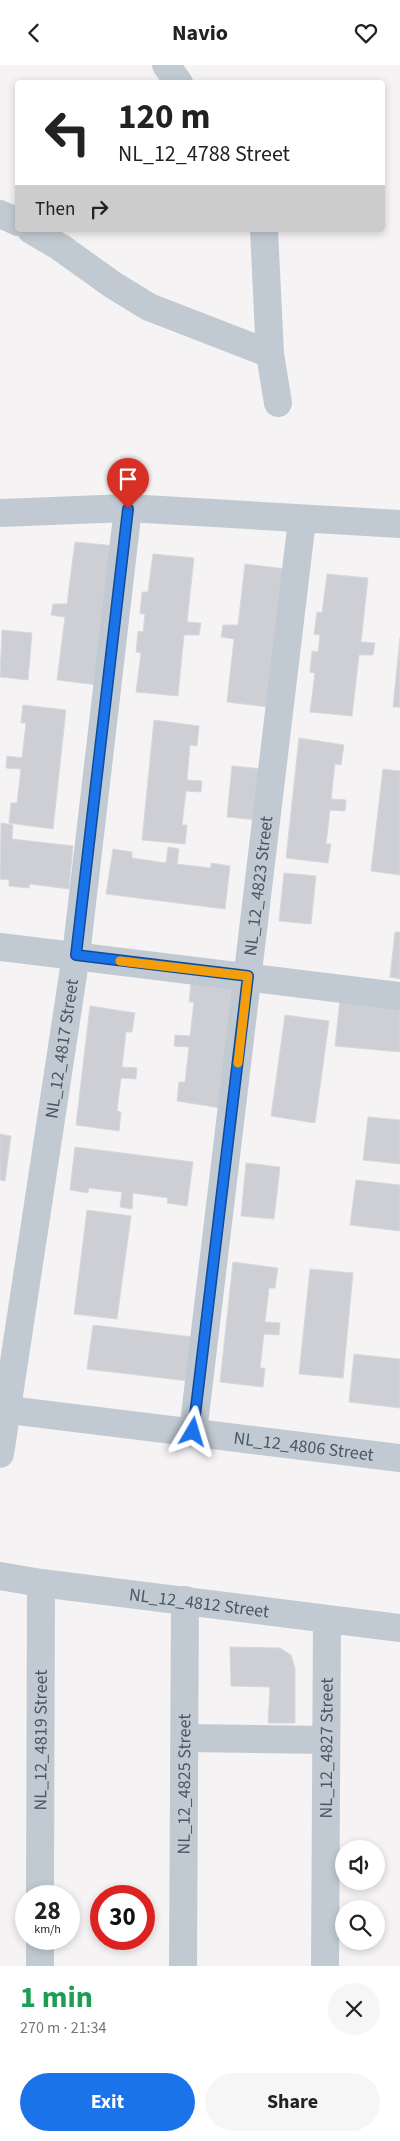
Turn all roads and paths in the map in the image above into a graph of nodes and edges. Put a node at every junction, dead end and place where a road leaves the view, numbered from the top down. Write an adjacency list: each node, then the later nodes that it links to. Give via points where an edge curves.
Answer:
1 (166, 65): 2 (street)
2 (177, 80)
3 (0, 214): 4 (street)
4 (15, 222)
5 (34, 232): 7 (street, via 149,307)
6 (264, 232): 7 (street)
7 (270, 354): 8 (street)
8 (278, 403)
9 (128, 509): 10 (street); 11 (street); 14 (street, NL_12_4817 Street)
10 (0, 513)
11 (302, 520): 12 (street); 15 (street, NL_12_4823 Street)
12 (400, 524)
13 (0, 947): 14 (street)
14 (76, 955): 15 (street); 17 (street, NL_12_4817 Street)
15 (248, 976): 16 (street); 18 (street, NL_12_4823 Street)
16 (400, 996)
17 (3, 1409): 18 (street, NL_12_4806 Street); 19 (street, NL_12_4817 Street)
18 (193, 1432): 20 (street, NL_12_4806 Street)
19 (0, 1454)
20 (400, 1458)
21 (0, 1576): 22 (street, NL_12_4812 Street)
22 (41, 1583): 23 (street, NL_12_4812 Street); 28 (street, NL_12_4819 Street)
23 (185, 1600): 24 (street, NL_12_4812 Street); 26 (street, NL_12_4825 Street)
24 (327, 1620): 25 (street, NL_12_4812 Street); 27 (street, NL_12_4827 Street)
25 (400, 1629)
26 (185, 1739): 27 (street); 31 (street, NL_12_4825 Street)
27 (326, 1740): 32 (street, NL_12_4827 Street)
28 (40, 1885)
29 (40, 1950): 30 (street)
30 (40, 1966)
31 (184, 1966)
32 (325, 1966)

